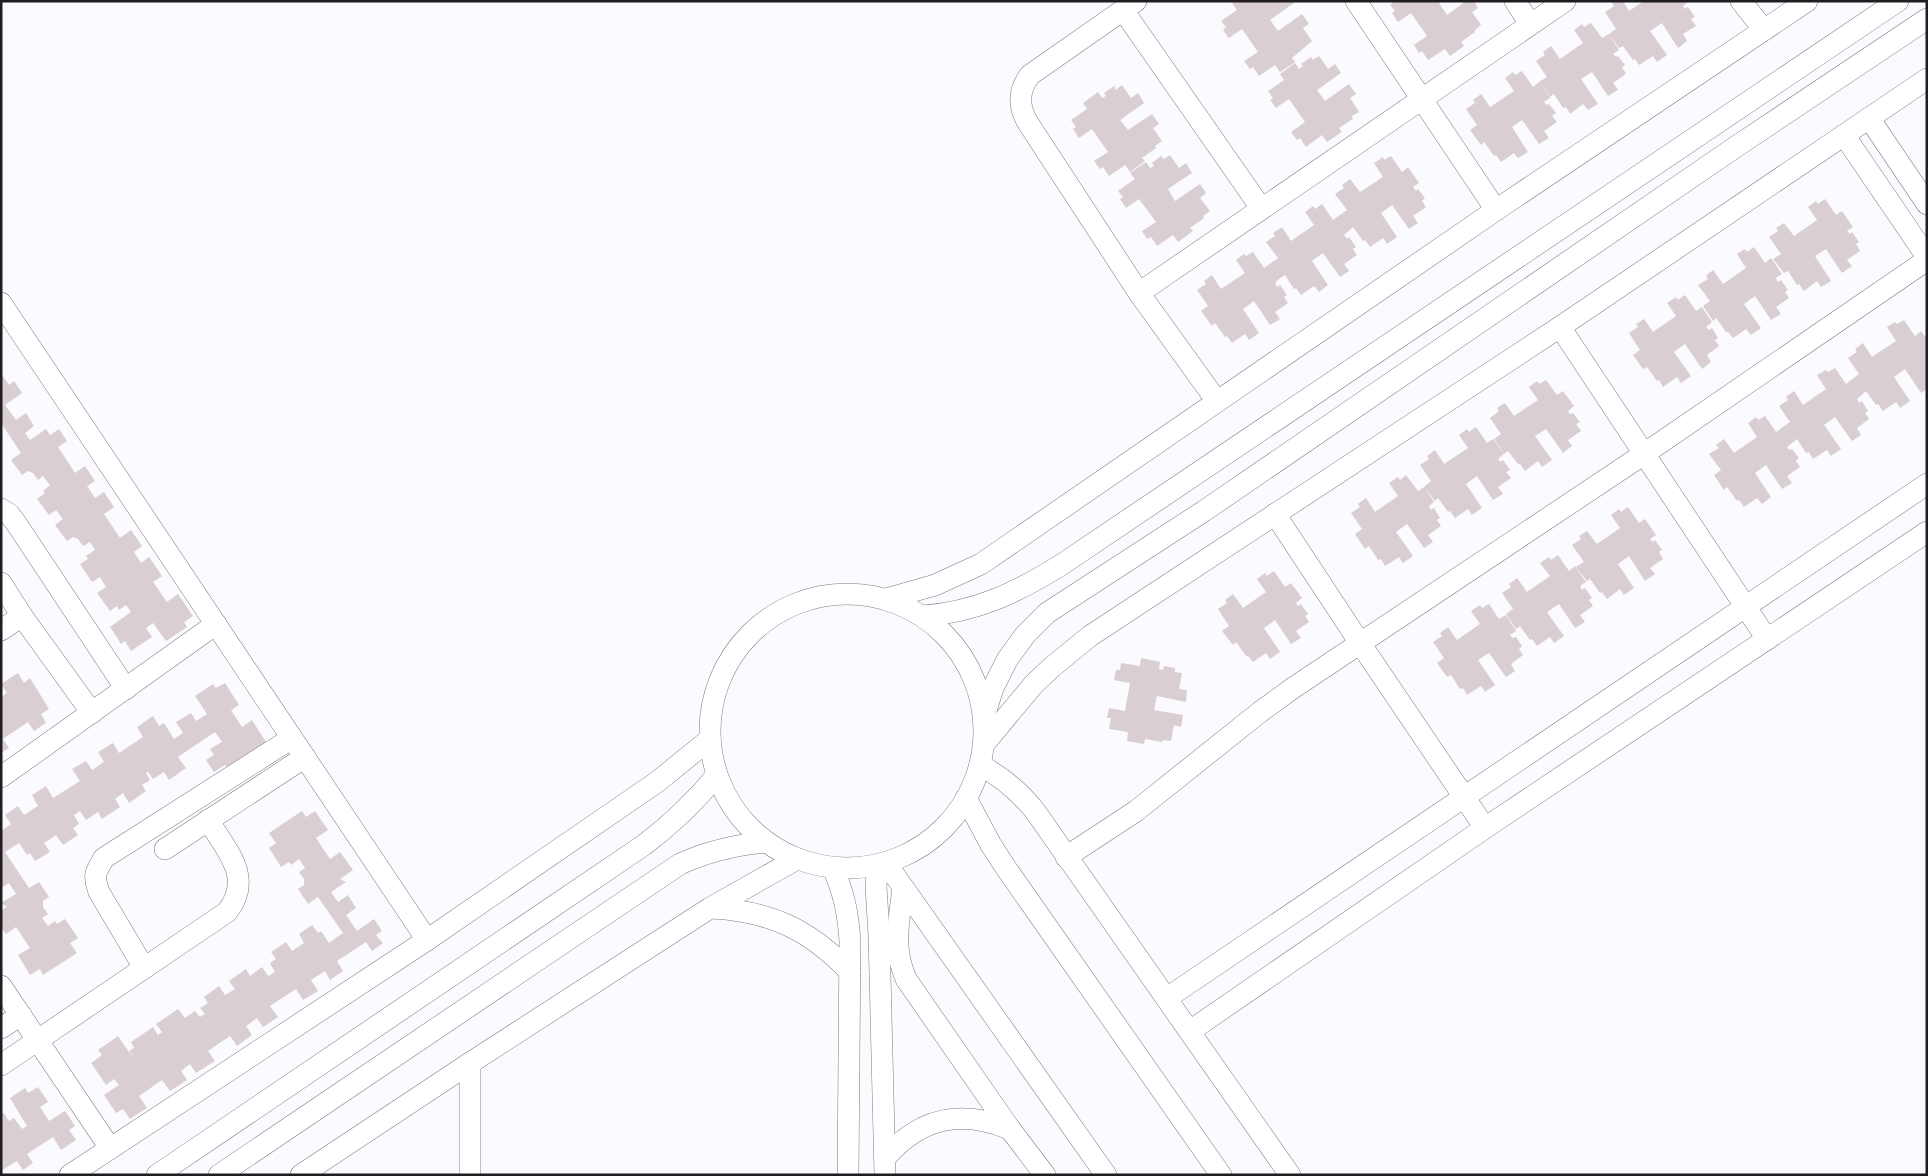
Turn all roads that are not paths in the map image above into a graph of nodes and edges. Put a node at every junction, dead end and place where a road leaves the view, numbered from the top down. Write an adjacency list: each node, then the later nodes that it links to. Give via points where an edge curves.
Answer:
1 (1356, 1): 12 (street)
2 (1515, 1): 9 (street)
3 (1565, 1): 9 (street)
4 (1742, 1): 10 (street)
5 (1807, 1): 10 (street)
6 (1898, 1): 32 (street, via 1061,565 1002,598 968,609)
7 (1130, 6): 16 (street); 19 (street, via 1030,75 1024,83 1020,104 1028,123)
8 (1927, 19): 39 (street, via 1048,613 1007,660 993,688)
9 (1530, 24): 12 (street)
10 (1764, 30): 17 (street)
11 (1927, 79): 13 (street)
12 (1422, 98): 16 (street); 17 (street)
13 (1869, 118): 14 (street); 15 (street)
14 (1844, 135): 18 (street); 21 (street)
15 (1927, 204)
16 (1260, 208): 19 (street)
17 (1496, 210): 22 (street)
18 (1927, 258): 23 (street)
19 (1139, 293): 22 (street)
20 (5, 316): 33 (street)
21 (1560, 328): 23 (street); 26 (street)
22 (1216, 400): 29 (street, via 980,564 935,585)
23 (1644, 454): 30 (street); 36 (street)
24 (1927, 484): 30 (street)
25 (1, 509): 37 (street, via 16,523)
26 (1275, 514): 36 (street); 42 (street, via 1071,651 1028,690)
27 (1927, 532): 35 (street)
28 (1, 583): 31 (street)
29 (886, 599): 32 (street); 41 (street, via 849,593 812,598 777,613 755,630 726,666 713,702)
30 (1746, 608): 35 (street); 48 (street)
31 (22, 616): 34 (street); 38 (street)
32 (923, 616): 39 (street, via 946,635 965,659 977,687)
33 (216, 624): 37 (street); 40 (street)
34 (1, 630)
35 (1767, 640): 50 (street)
36 (1360, 643): 48 (street); 53 (street, via 1260,712 1136,811)
37 (126, 688): 38 (street)
38 (92, 713): 46 (street)
39 (984, 717): 42 (street)
40 (292, 738): 43 (street); 60 (street, via 104,858 94,874 98,892)
41 (710, 739): 45 (street); 59 (street, via 657,782)
42 (984, 744): 44 (street)
43 (305, 757): 49 (street); 59 (street)
44 (980, 765): 47 (street); 53 (street, via 1006,780 1026,800)
45 (717, 775): 51 (street, via 728,801); 74 (street, via 689,808 644,845)
46 (1, 776)
47 (966, 798): 55 (street, via 946,826 918,848); 81 (street, via 1006,868)
48 (1465, 798): 50 (street); 63 (street)
49 (208, 820): 52 (street); 60 (street, via 237,868 238,892 234,903 222,916)
50 (1485, 828): 66 (street)
51 (766, 842): 54 (street); 75 (street, via 722,848 667,872)
52 (165, 849)
53 (1066, 857): 63 (street)
54 (797, 859): 56 (street); 58 (street)
55 (882, 864): 56 (street); 57 (street); 72 (street, via 876,886)
56 (833, 868): 61 (street, via 844,895 848,919)
57 (904, 888): 70 (street, via 897,948 906,979); 80 (street)
58 (710, 908): 61 (street, via 737,909 788,924 832,953); 68 (street)
59 (427, 940): 71 (street)
60 (144, 968): 67 (street)
61 (850, 972): 78 (street)
62 (1, 986): 64 (street)
63 (1167, 998): 66 (street)
64 (21, 1015): 65 (street); 67 (street)
65 (1, 1028)
66 (1190, 1031): 82 (street)
67 (37, 1040): 69 (street); 71 (street)
68 (470, 1063): 76 (street); 77 (street)
69 (1, 1064)
70 (1010, 1128): 72 (street, via 972,1118 943,1120 915,1130 899,1142); 79 (street)
71 (110, 1148): 73 (street)
72 (886, 1166)
73 (70, 1175)
74 (157, 1175)
75 (219, 1175)
76 (301, 1175)
77 (470, 1175)
78 (848, 1175)
79 (1045, 1175)
80 (1106, 1175)
81 (1221, 1175)
82 (1290, 1175)

